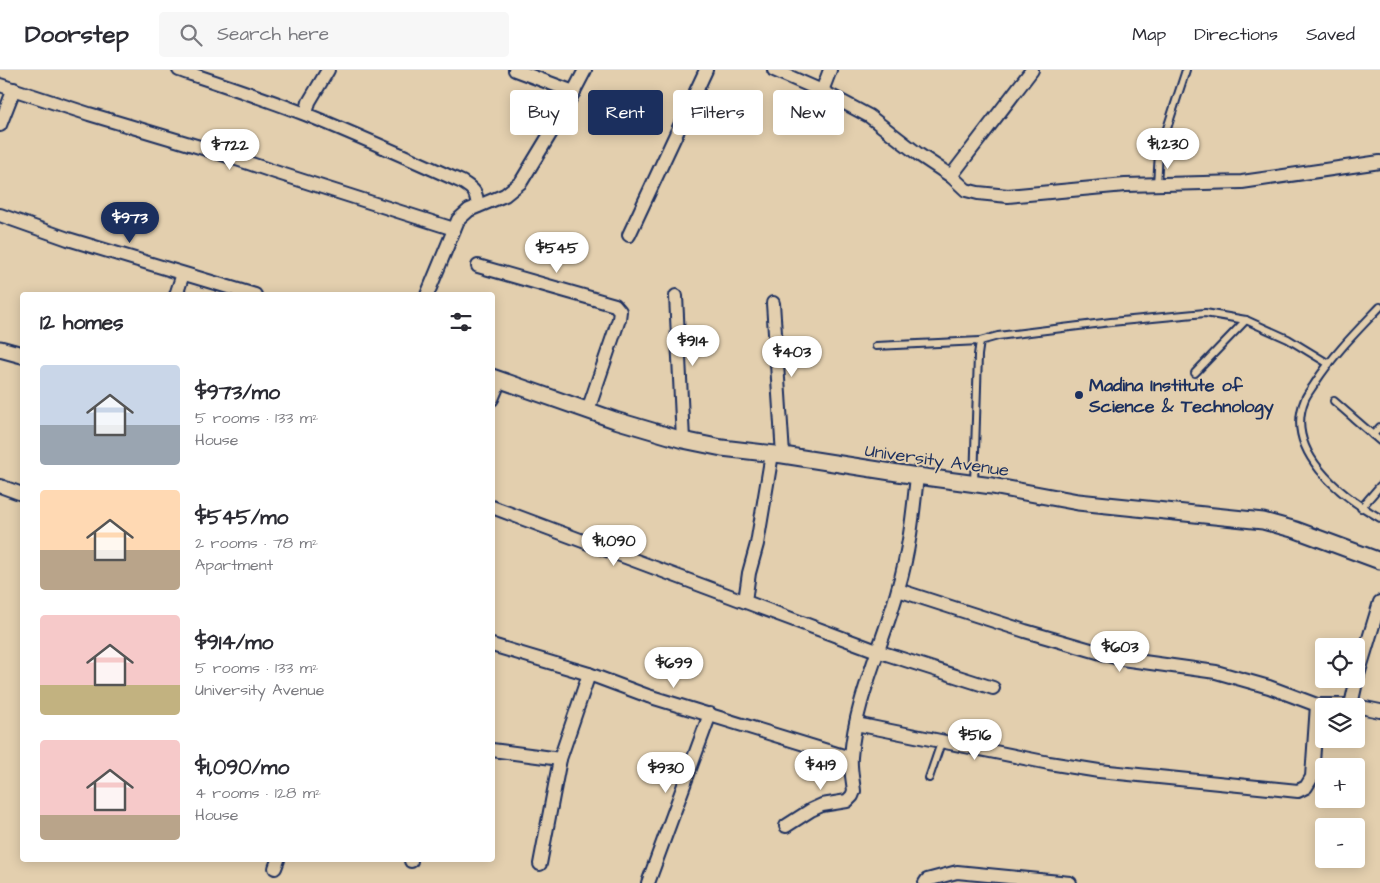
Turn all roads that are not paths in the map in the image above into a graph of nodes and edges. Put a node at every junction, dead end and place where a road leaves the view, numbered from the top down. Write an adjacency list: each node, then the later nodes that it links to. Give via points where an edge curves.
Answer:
1 (179, 70): 17 (street)
2 (328, 70): 17 (street)
3 (515, 70): 12 (street)
4 (585, 70): 13 (street)
5 (706, 70): 26 (street)
6 (774, 70): 14 (street)
7 (830, 70): 15 (street)
8 (1032, 70): 21 (street)
9 (1186, 70): 22 (lane, via 1160,153)
10 (0, 85): 11 (street)
11 (14, 89): 18 (street); 25 (street)
12 (569, 90)
13 (575, 90)
14 (820, 90)
15 (822, 90)
16 (844, 103): 21 (street, via 869,116)
17 (306, 114): 23 (street, via 462,182 472,188)
18 (0, 125)
19 (549, 135): 23 (street, via 521,182 505,195)
20 (1380, 162): 22 (street, via 1242,182)
21 (951, 176): 22 (street, via 966,190 1008,196)
22 (1157, 184)
23 (478, 206): 25 (street, via 458,220)
24 (0, 215): 28 (street)
25 (454, 229): 31 (street)
26 (629, 235)
27 (478, 266): 44 (street, via 615,305 620,311)
28 (183, 274): 29 (street); 30 (street)
29 (177, 292)
30 (245, 292)
31 (428, 292)
32 (676, 296): 47 (street)
33 (773, 303): 49 (street)
34 (1380, 307): 40 (lane)
35 (1246, 320): 36 (lane, via 1205,314 1092,324); 40 (lane, via 1288,339); 41 (lane)
36 (980, 341): 37 (lane); 51 (lane)
37 (876, 346)
38 (0, 348): 39 (street)
39 (20, 354)
40 (1329, 364): 56 (lane, via 1305,398 1300,428 1308,454 1326,479)
41 (1195, 373)
42 (496, 379): 44 (street, University Avenue)
43 (1334, 402): 46 (lane)
44 (588, 410): 47 (street, University Avenue)
45 (1380, 426): 46 (lane)
46 (1373, 435): 48 (lane)
47 (683, 440): 49 (street, University Avenue)
48 (1380, 441)
49 (777, 455): 50 (street, University Avenue); 60 (street)
50 (917, 476): 51 (street, University Avenue); 59 (street, via 912,532)
51 (974, 484): 58 (street, University Avenue, via 1078,502 1263,522 1296,530)
52 (0, 486): 54 (street)
53 (1380, 486): 56 (lane)
54 (20, 493)
55 (495, 508): 60 (street)
56 (1361, 508): 57 (lane)
57 (1380, 518)
58 (1380, 561)
59 (898, 590): 63 (street); 67 (street, via 1122,659 1216,672)
60 (745, 601): 63 (street)
61 (1380, 602): 66 (street)
62 (495, 646): 64 (street)
63 (877, 651): 65 (street); 71 (street)
64 (589, 674): 70 (street); 76 (street)
65 (993, 688)
66 (1353, 698)
67 (1315, 704)
68 (1365, 708): 69 (street)
69 (1380, 711)
70 (710, 714): 75 (street); 80 (street)
71 (856, 724): 73 (street); 75 (street)
72 (1315, 734): 73 (street, via 1312,777 1306,787 1298,791 1099,771)
73 (942, 740): 77 (lane)
74 (495, 750): 76 (street)
75 (850, 758): 78 (street, via 852,796 847,801 822,805)
76 (560, 759): 79 (street)
77 (929, 778)
78 (786, 826)
79 (540, 864)
80 (648, 883)
81 (925, 883): 82 (street, via 957,872)
82 (1070, 883)

